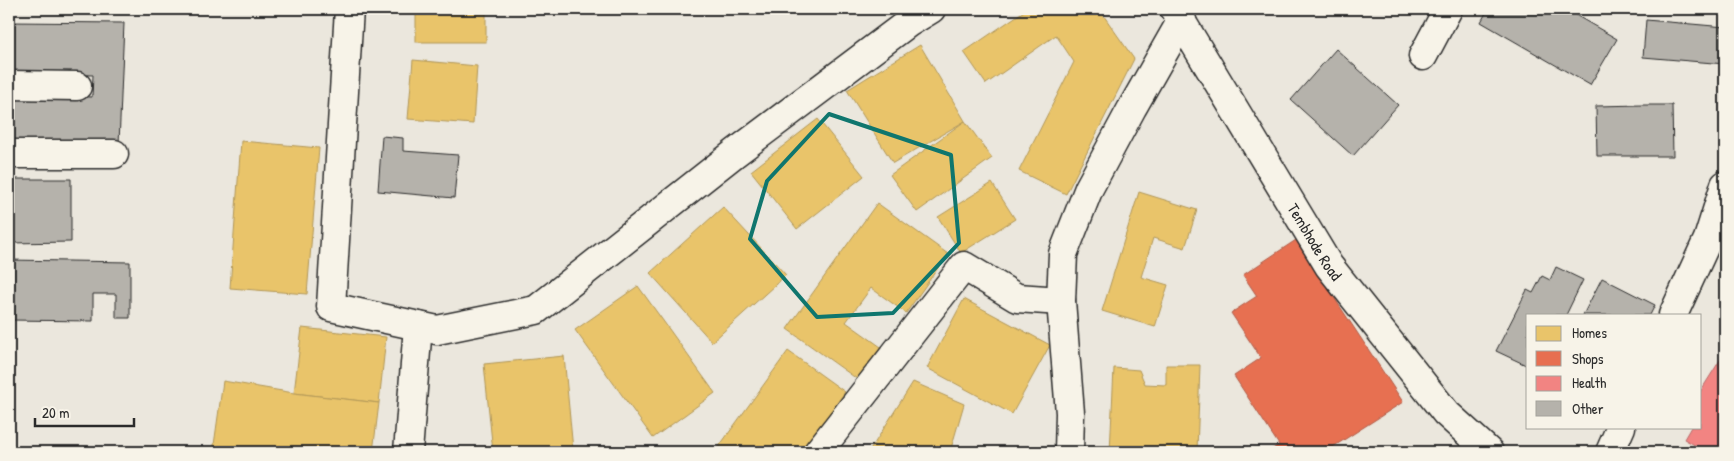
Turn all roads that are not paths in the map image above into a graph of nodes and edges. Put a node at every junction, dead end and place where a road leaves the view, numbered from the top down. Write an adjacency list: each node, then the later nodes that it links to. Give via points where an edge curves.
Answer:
1 (349, 9): 13 (street, via 332,307)
2 (931, 9): 13 (street, via 735,153 536,310 437,330)
3 (1448, 9): 5 (street)
4 (1178, 14): 11 (street, via 1089,188 1063,254); 18 (street, Tembhode Road, via 1329,266 1446,412)
5 (1423, 56)
6 (9, 85): 7 (street)
7 (77, 86)
8 (9, 154): 9 (street)
9 (114, 154)
10 (1725, 185): 12 (street, via 1708,239)
11 (1061, 301): 16 (street, via 1017,298 964,266); 17 (street, via 1070,413)
12 (1673, 314)
13 (418, 326): 15 (street)
14 (1621, 428): 19 (street)
15 (408, 452)
16 (818, 452)
17 (1069, 452)
18 (1489, 452)
19 (1610, 452)

